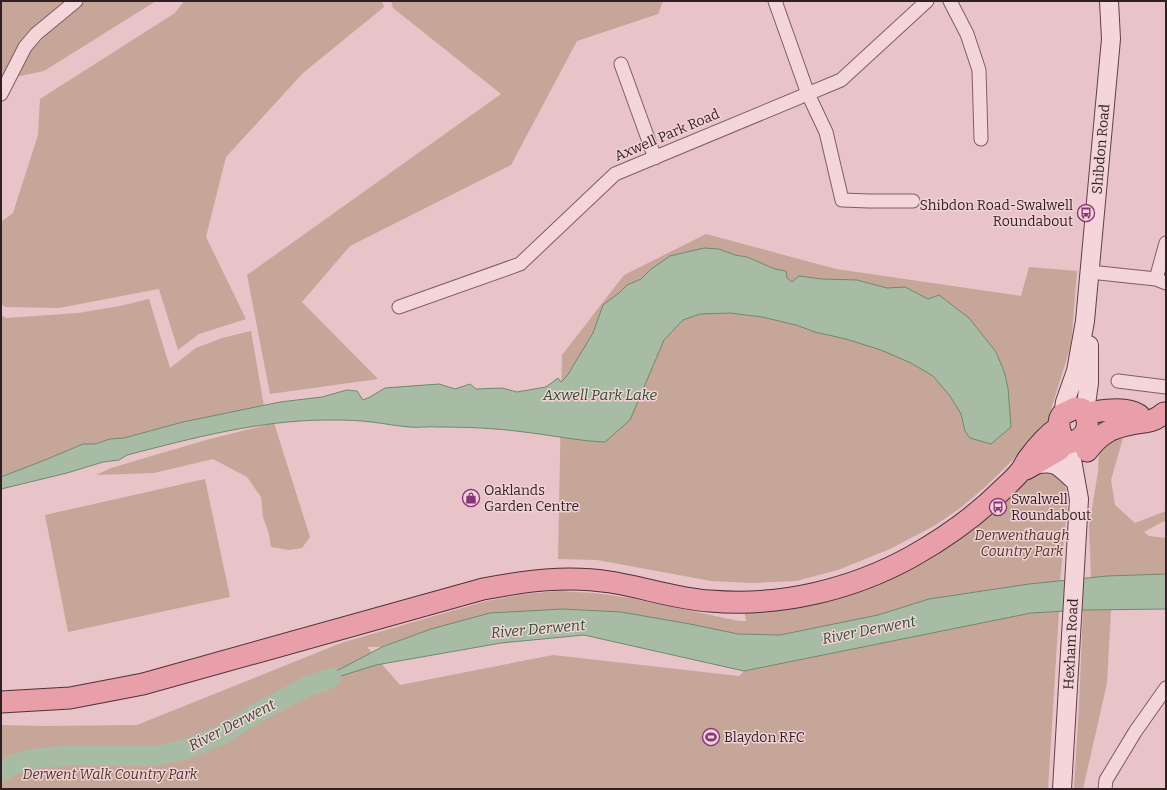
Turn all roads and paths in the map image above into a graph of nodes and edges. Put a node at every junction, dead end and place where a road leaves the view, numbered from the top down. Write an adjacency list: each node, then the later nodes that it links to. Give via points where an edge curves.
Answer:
1 (76, 1): 7 (street, via 29,42)
2 (775, 1): 8 (street)
3 (927, 1): 8 (street, Axwell Park Road, via 841,80)
4 (950, 1): 9 (street, via 967,34 979,70)
5 (1109, 1): 13 (main road, Shibdon Road, via 1111,39)
6 (621, 64): 10 (street)
7 (1, 94)
8 (808, 94): 10 (street, Axwell Park Road); 11 (street, via 826,132 842,200)
9 (981, 139)
10 (655, 158): 15 (street, Axwell Park Road, via 615,174 520,264)
11 (913, 201)
12 (1166, 243): 14 (street)
13 (1090, 272): 14 (street); 16 (main road, Shibdon Road)
14 (1161, 281)
15 (399, 307)
16 (1085, 321): 20 (main road, Shibdon Road, via 1088,333 1089,383); 20 (main road, Shibdon Road, via 1078,362 1065,402)
17 (1118, 380): 18 (street)
18 (1166, 387)
19 (1165, 413): 20 (main road, via 1139,415 1134,412); 20 (main road, via 1155,420 1109,430 1096,439)
20 (1079, 427): 21 (main road, via 1059,450); 22 (main road, Hexham Road, via 1084,485)
21 (1027, 469): 22 (main road, via 1043,463 1055,464); 24 (main road, via 975,514 927,548 889,568 825,591 773,600 722,602 693,599 610,582 560,578 518,582 483,589 143,684 70,698)
22 (1078, 491): 25 (main road, Hexham Road)
23 (1166, 688): 26 (street, via 1106,780)
24 (1, 702)
25 (1062, 789)
26 (1105, 789)

